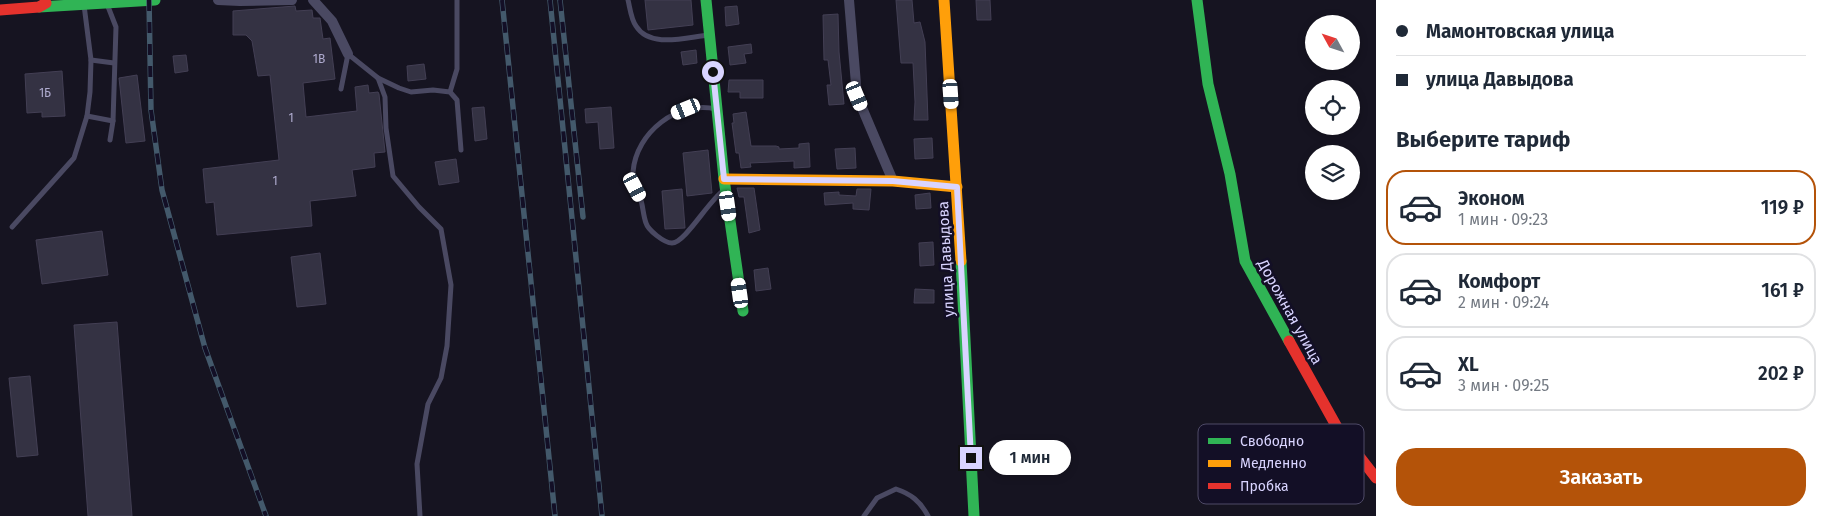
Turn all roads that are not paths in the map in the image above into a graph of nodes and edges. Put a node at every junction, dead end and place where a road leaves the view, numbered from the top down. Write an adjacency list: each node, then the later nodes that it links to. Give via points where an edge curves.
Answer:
1 (50, 0): 14 (street)
2 (155, 0): 12 (street)
3 (218, 0): 4 (street)
4 (292, 0)
5 (313, 0): 17 (street, via 332,21)
6 (457, 0): 22 (lane, via 457,69)
7 (628, 0): 16 (lane, via 635,25 644,36 668,40)
8 (706, 0): 16 (street)
9 (849, 0): 28 (street, via 857,96)
10 (944, 0): 30 (street, улица Давыдова)
11 (1197, 0): 33 (street, Дорожная улица, via 1208,84 1230,174 1245,261)
12 (107, 3): 13 (street); 19 (lane, via 116,27)
13 (84, 4): 14 (street); 18 (lane)
14 (39, 7): 15 (street)
15 (0, 10)
16 (710, 35): 23 (street)
17 (348, 54): 20 (lane); 21 (lane)
18 (92, 60): 19 (lane); 24 (lane)
19 (114, 63): 25 (lane)
20 (378, 78): 22 (lane, via 411,92); 36 (lane, via 385,97 393,176 440,229 451,285 442,378 428,404 417,464)
21 (341, 89)
22 (450, 92): 27 (lane, via 458,100)
23 (717, 109): 29 (street); 29 (lane, via 695,107 662,120 641,147 632,175 646,225 664,242 672,243 687,233)
24 (87, 116): 25 (lane); 31 (lane, via 74,158)
25 (113, 121): 26 (lane)
26 (110, 140)
27 (462, 150)
28 (893, 181): 29 (street); 30 (street)
29 (724, 184): 32 (street)
30 (957, 187): 39 (street, улица Давыдова)
31 (12, 227)
32 (742, 311)
33 (1335, 424)
34 (1364, 463): 35 (street, Дорожная улица)
35 (1376, 478)
36 (420, 516)
37 (864, 516): 38 (lane, via 877,498 896,489 910,494)
38 (928, 516)
39 (974, 516)

